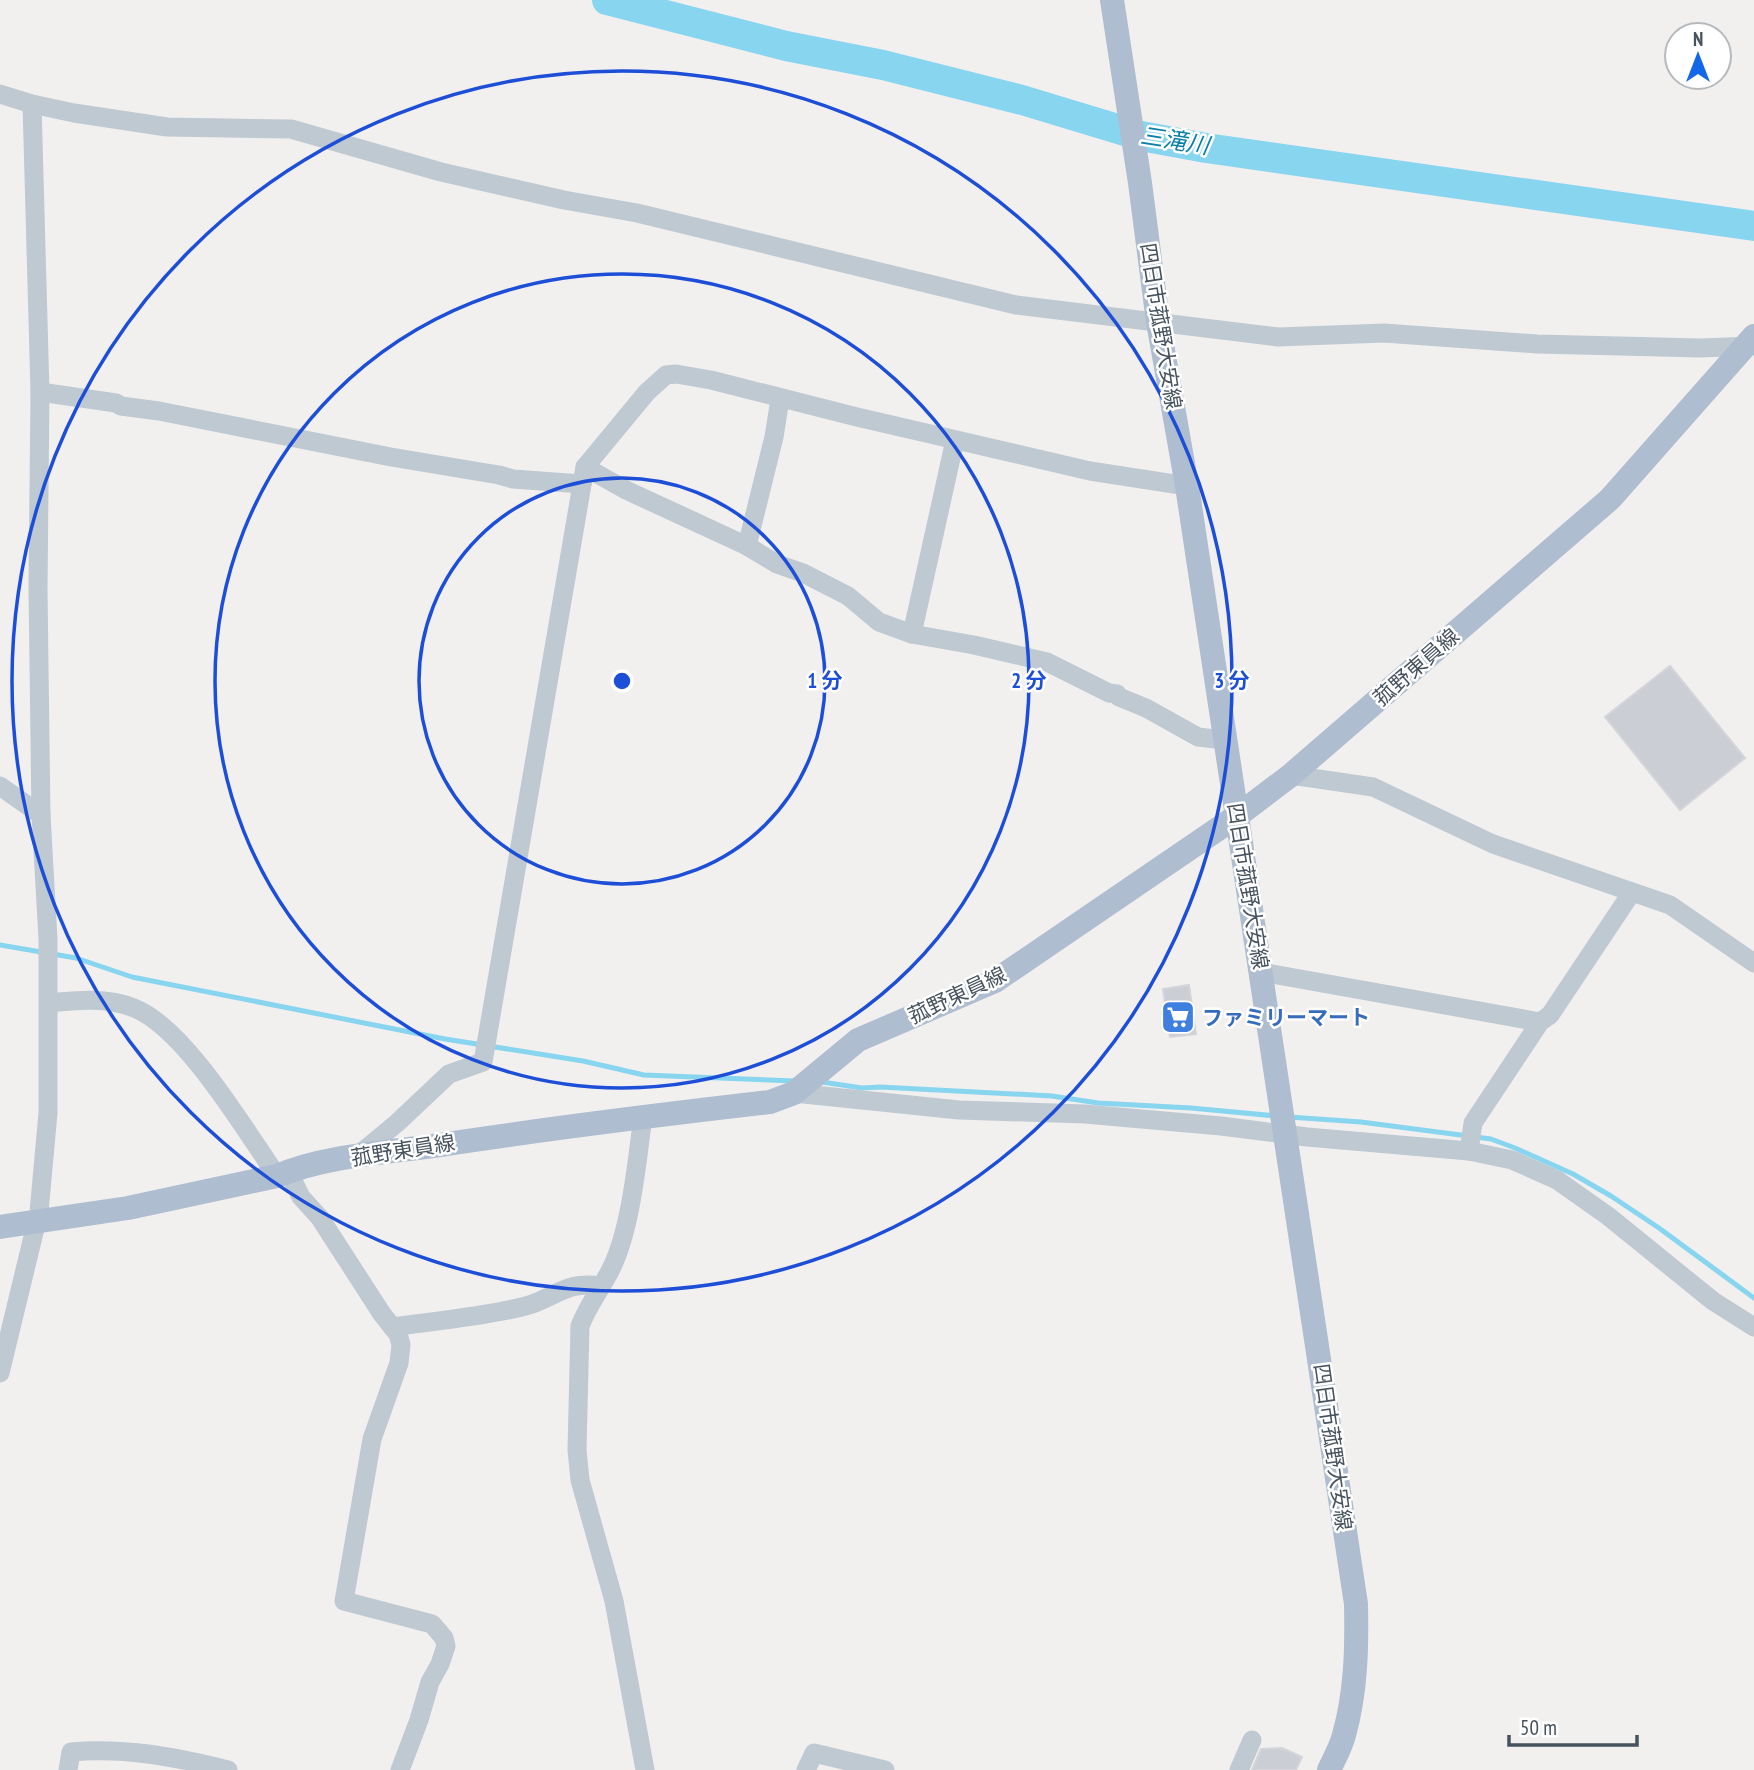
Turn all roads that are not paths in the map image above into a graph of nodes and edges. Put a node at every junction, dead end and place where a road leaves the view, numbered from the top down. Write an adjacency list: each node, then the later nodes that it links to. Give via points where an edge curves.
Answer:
1 (1112, 0): 4 (main road, 四日市菰野大安線)
2 (0, 94): 3 (street)
3 (32, 104): 4 (street, via 167,127 291,129 441,172 637,213 1016,305); 6 (street)
4 (1158, 322): 5 (street, via 1278,337 1384,333 1537,344); 10 (main road, 四日市菰野大安線)
5 (1750, 343): 14 (main road, 菰野東員線, via 1610,499)
6 (40, 392): 9 (street, via 513,479); 16 (street)
7 (780, 399): 8 (street); 9 (street, via 711,380 666,375 647,392); 11 (street)
8 (955, 440): 10 (street, via 1090,471); 12 (street)
9 (584, 475): 11 (street); 27 (street, via 485,1057 483,1062 449,1074)
10 (1187, 486): 13 (main road, 四日市菰野大安線)
11 (747, 546): 12 (street, via 848,596 879,622)
12 (912, 634): 13 (street, via 1047,662 1198,737)
13 (1224, 740): 17 (main road, 四日市菰野大安線)
14 (1291, 775): 17 (main road, 菰野東員線); 18 (street, via 1373,787 1493,844)
15 (0, 786): 16 (street)
16 (41, 815): 21 (street)
17 (1237, 816): 20 (main road, 四日市菰野大安線); 23 (main road, 菰野東員線, via 995,981 858,1040)
18 (1632, 892): 19 (street, via 1670,905); 22 (street, via 1550,1015)
19 (1754, 963)
20 (1261, 972): 22 (street); 25 (main road, 四日市菰野大安線)
21 (49, 1003): 28 (street, via 104,1000 150,1015 205,1073); 29 (street, via 48,1113)
22 (1540, 1022): 26 (street, via 1473,1123)
23 (799, 1090): 24 (main road, 菰野東員線, via 770,1102); 25 (street, via 959,1110 1222,1126)
24 (643, 1116): 27 (main road, 菰野東員線); 31 (street, via 621,1240)
25 (1284, 1121): 26 (street); 43 (main road, 四日市菰野大安線, via 1356,1604 1353,1686 1344,1737)
26 (1469, 1149): 33 (street, via 1512,1160 1557,1180 1713,1301)
27 (356, 1157): 28 (main road, 菰野東員線)
28 (282, 1173): 29 (main road, 菰野東員線, via 128,1208); 32 (street, via 320,1219)
29 (35, 1222): 30 (main road, 菰野東員線); 34 (street)
30 (0, 1227)
31 (600, 1286): 32 (street, via 576,1284 525,1306); 39 (street, via 580,1326 578,1466 614,1601)
32 (392, 1327): 38 (street, via 401,1345 399,1363 372,1439 344,1601 432,1624 444,1638 440,1664)
33 (1754, 1327)
34 (0, 1373)
35 (1252, 1740): 42 (street)
36 (68, 1770): 37 (street, via 71,1752 83,1751 154,1754)
37 (228, 1770)
38 (400, 1770)
39 (645, 1770)
40 (806, 1770): 41 (street, via 814,1753)
41 (885, 1770)
42 (1239, 1770)
43 (1329, 1770)

